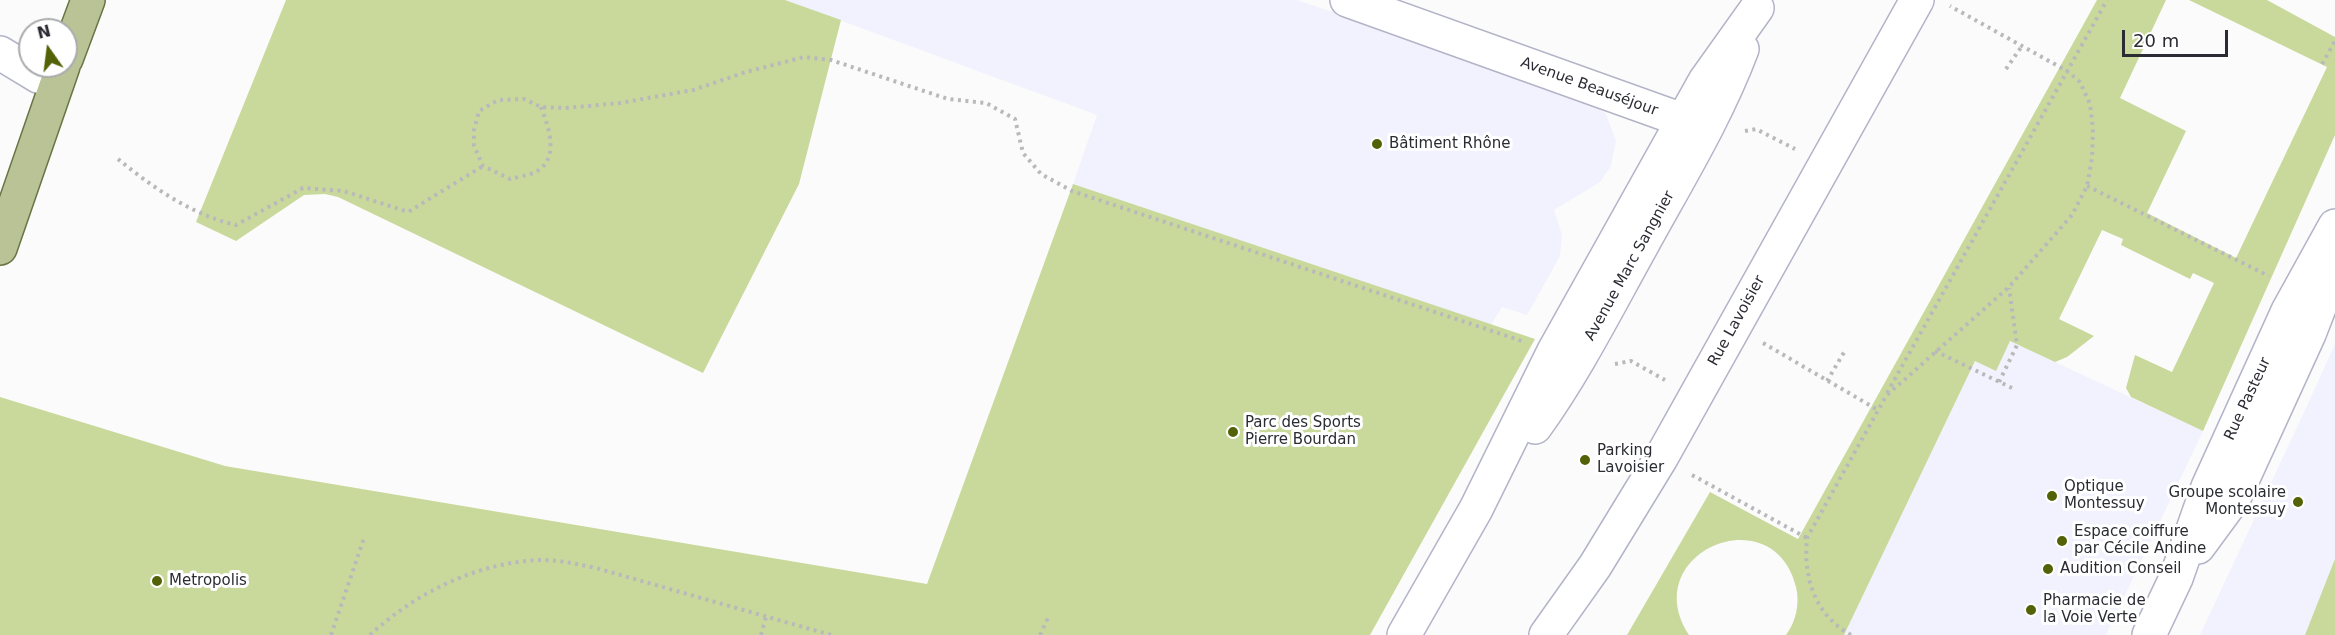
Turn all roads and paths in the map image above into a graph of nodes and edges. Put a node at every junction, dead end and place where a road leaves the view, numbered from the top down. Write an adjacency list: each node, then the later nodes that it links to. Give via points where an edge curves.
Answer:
1 (88, 0): 7 (main road)
2 (1347, 0): 17 (street, Avenue Beauséjour, via 1671,116)
3 (1917, 0): 19 (street, Rue Lavoisier)
4 (1940, 0): 9 (path)
5 (2107, 0): 14 (path)
6 (1759, 4): 17 (street, Avenue Marc Sangnier, via 1705,81)
7 (78, 27)
8 (2335, 41): 12 (path)
9 (2022, 46): 13 (path); 14 (path)
10 (0, 53): 11 (street)
11 (18, 64)
12 (2322, 64)
13 (2006, 69)
14 (2067, 71): 21 (path, via 2080,82 2090,104 2092,158); 34 (path)
15 (59, 78): 23 (main road)
16 (541, 107): 20 (path, via 524,99 498,100 479,111 474,146); 20 (path, via 552,142 547,162 534,173 510,179); 30 (path, via 620,103 693,90 804,57 831,60 948,99 986,103 1015,119 1023,153 1041,174 1072,191)
17 (1693, 128): 19 (path, via 1712,139 1756,129); 30 (street, Avenue Marc Sangnier)
18 (118, 159): 20 (path, via 149,184 216,220 236,225 303,188 344,191 408,212)
19 (1826, 164): 27 (street, Rue Lavoisier)
20 (483, 166)
21 (2087, 186): 25 (path); 26 (path, via 2072,215)
22 (2335, 226): 40 (street, Rue Pasteur, via 2288,311 2208,487)
23 (0, 248)
24 (2335, 267): 40 (street, Rue Pasteur, via 2309,334 2234,498)
25 (2272, 277)
26 (2009, 287): 29 (path); 32 (path, via 2017,345)
27 (1734, 326): 31 (path); 35 (street, Rue Lavoisier)
28 (1845, 349): 31 (path)
29 (1935, 351): 32 (path); 34 (path)
30 (1565, 357): 35 (path, via 1588,369 1631,361); 48 (street, Avenue Marc Sangnier, via 1551,404 1476,509)
31 (1827, 381): 36 (path)
32 (1999, 382): 33 (path)
33 (2012, 387)
34 (1886, 396): 36 (path)
35 (1694, 399): 37 (street, Rue Lavoisier)
36 (1878, 410): 39 (path)
37 (1661, 458): 39 (path); 49 (street, Rue Lavoisier, via 1595,566)
38 (364, 538): 43 (path)
39 (1807, 538): 50 (path, via 1805,556 1814,594 1824,614)
40 (2176, 578): 51 (street, Rue Pasteur)
41 (766, 616): 44 (path, via 596,568 540,560 483,571 437,588 391,616); 45 (path); 46 (path)
42 (1048, 618): 47 (path)
43 (331, 635)
44 (370, 635)
45 (761, 635)
46 (831, 635)
47 (1040, 635)
48 (1404, 635)
49 (1546, 635)
50 (1851, 635)
51 (2149, 635)

